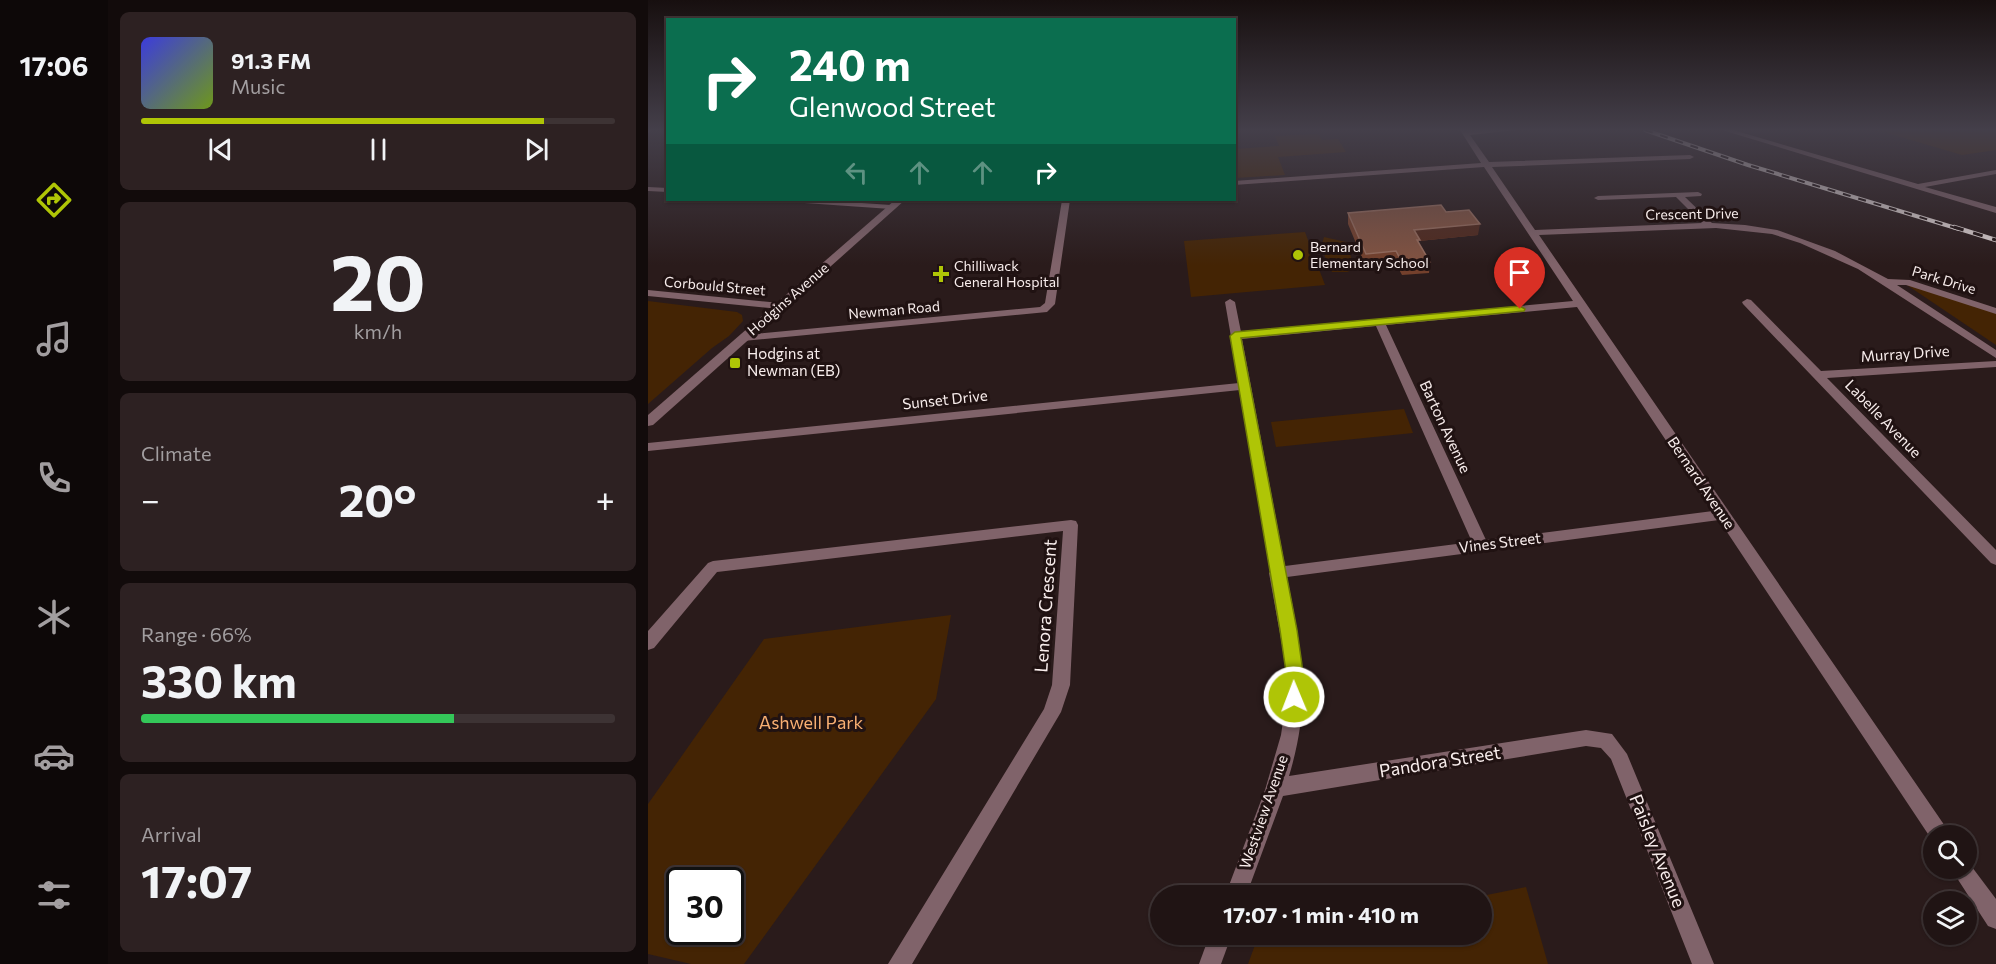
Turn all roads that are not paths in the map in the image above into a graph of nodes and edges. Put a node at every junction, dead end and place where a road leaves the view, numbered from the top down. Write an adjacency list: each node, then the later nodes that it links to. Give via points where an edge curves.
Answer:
1 (1347, 175): 5 (street)
2 (1494, 175): 18 (street, Bernard Avenue)
3 (1878, 175): 6 (street)
4 (1979, 175): 6 (street)
5 (1236, 183)
6 (1916, 186): 16 (street)
7 (648, 189): 8 (street)
8 (666, 190)
9 (1698, 194): 10 (street)
10 (1679, 196): 11 (street); 17 (street)
11 (1598, 198)
12 (804, 201): 15 (street)
13 (899, 201): 15 (street, Hodgins Avenue)
14 (1066, 201): 28 (street, Newman Road, via 1050,304 1046,309)
15 (891, 207): 24 (street, Hodgins Avenue)
16 (1996, 210)
17 (1709, 225): 18 (street, Crescent Drive); 19 (street, Crescent Drive, via 1797,238 1830,251)
18 (1534, 233): 23 (street, Bernard Avenue)
19 (1884, 282): 25 (street, Park Drive, via 1907,282); 29 (street, Crescent Drive)
20 (648, 293): 24 (street, Corbould Street)
21 (1230, 302): 27 (street, Westview Avenue)
22 (1747, 302): 31 (street, Labelle Avenue)
23 (1579, 304): 26 (street); 35 (street, Bernard Avenue)
24 (780, 306): 28 (street, Hodgins Avenue)
25 (1996, 310)
26 (1379, 322): 27 (street); 36 (street, Barton Avenue)
27 (1235, 336): 32 (street, Westview Avenue)
28 (743, 338): 33 (street, Hodgins Avenue)
29 (1996, 355)
30 (1996, 364): 31 (street, Murray Drive)
31 (1817, 375): 37 (street, Labelle Avenue)
32 (1245, 386): 34 (street, Sunset Drive); 38 (street, Westview Avenue)
33 (648, 422)
34 (648, 447)
35 (1722, 515): 36 (street, Vines Street); 42 (street, Bernard Avenue)
36 (1481, 545): 38 (street, Vines Street)
37 (1996, 559)
38 (1277, 573): 41 (street, Westview Avenue, via 1295,679 1290,737)
39 (648, 643): 47 (street, Lenora Crescent, via 712,567 1071,525 1061,685 1052,712)
40 (1606, 740): 41 (street, Pandora Street, via 1586,738); 49 (street, Paisley Avenue, via 1618,754)
41 (1274, 788): 44 (street, Westview Avenue)
42 (1933, 825)
43 (1969, 879): 45 (street)
44 (1239, 885)
45 (1996, 918)
46 (1217, 945): 48 (street)
47 (899, 964)
48 (1210, 964)
49 (1702, 964)

